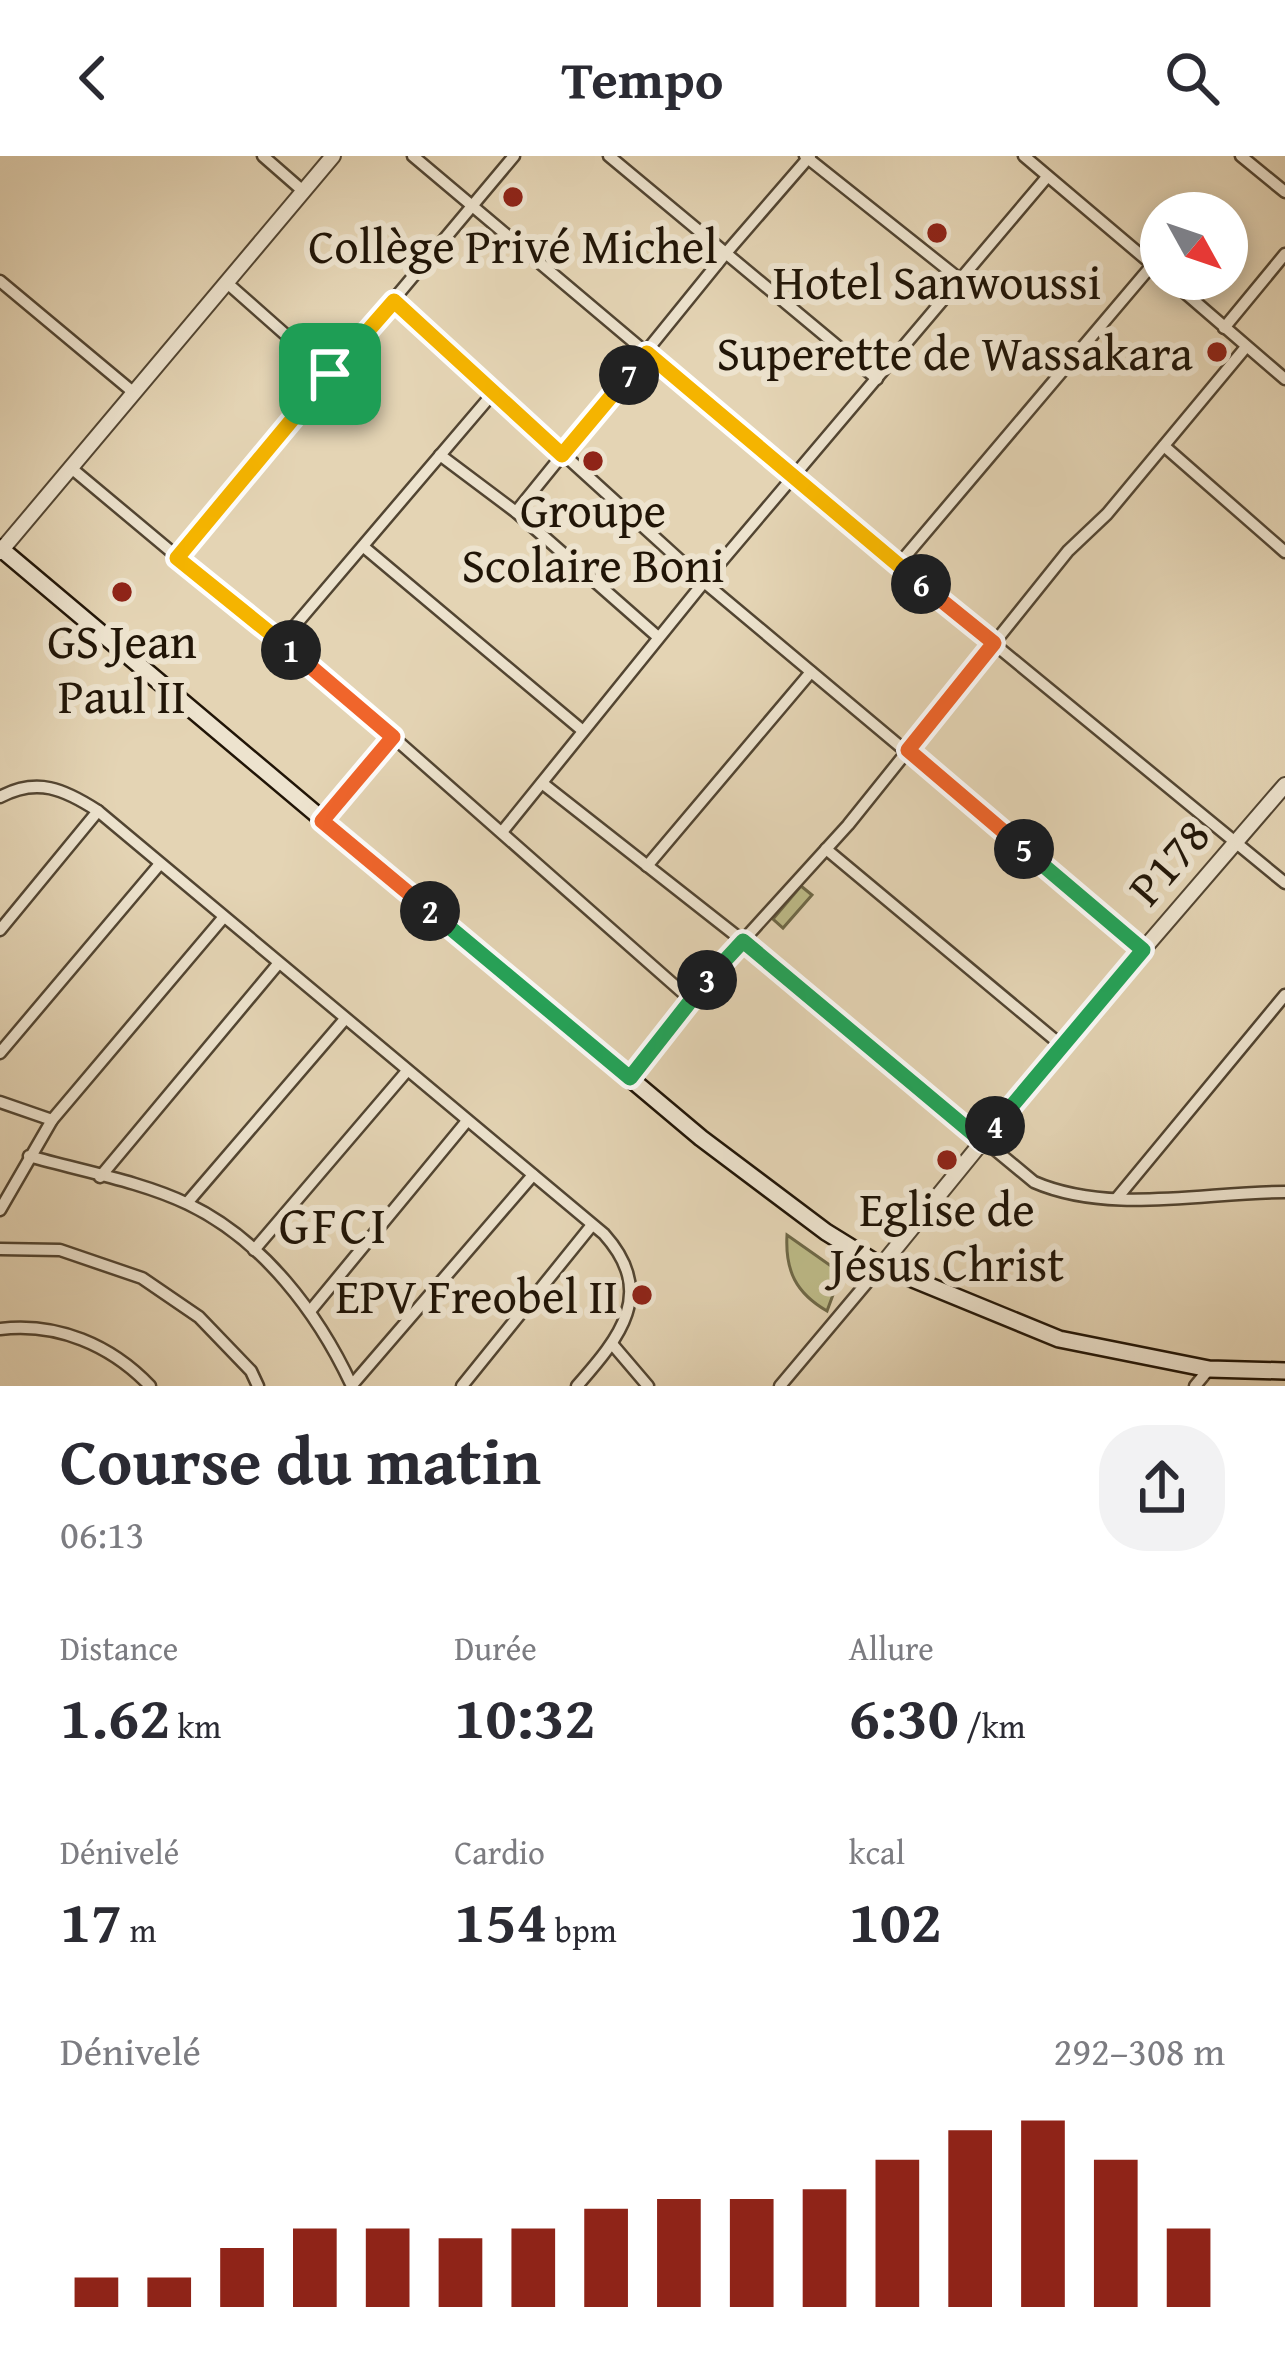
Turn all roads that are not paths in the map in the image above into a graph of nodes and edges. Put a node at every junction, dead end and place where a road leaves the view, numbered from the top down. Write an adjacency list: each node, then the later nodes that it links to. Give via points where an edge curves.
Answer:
1 (263, 156): 10 (street)
2 (333, 156): 10 (street)
3 (413, 156): 12 (street)
4 (514, 156): 12 (street)
5 (609, 156): 13 (street)
6 (1024, 156): 9 (street)
7 (1240, 156): 11 (street)
8 (807, 157): 13 (street); 17 (street)
9 (1047, 177): 14 (street); 17 (street)
10 (303, 190): 18 (street)
11 (1285, 192)
12 (471, 206): 21 (street); 24 (street)
13 (725, 253): 24 (street); 26 (street)
14 (1140, 254)
15 (1285, 254): 22 (street)
16 (0, 280): 28 (street)
17 (962, 281): 26 (street)
18 (226, 283): 25 (street); 28 (street)
19 (1140, 287): 40 (street)
20 (1193, 300): 22 (street)
21 (394, 301): 25 (street); 29 (street)
22 (1224, 328): 23 (street)
23 (1246, 347): 27 (street); 30 (street)
24 (647, 353): 32 (street); 34 (street)
25 (330, 374): 39 (street)
26 (877, 379): 34 (street)
27 (1285, 379)
28 (133, 392): 33 (street)
29 (494, 392): 31 (street); 32 (street)
30 (1164, 446): 38 (street); 44 (street)
31 (440, 455): 35 (street); 36 (street)
32 (562, 455): 35 (street); 41 (street)
33 (70, 467): 37 (street); 39 (street)
34 (795, 476): 40 (street); 41 (street)
35 (516, 512): 42 (street)
36 (365, 548): 43 (street); 46 (street)
37 (1, 550): 53 (main road)
38 (1285, 552)
39 (177, 558): 43 (street)
40 (898, 565): 44 (street)
41 (704, 582): 42 (street); 45 (street)
42 (658, 638): 46 (street)
43 (281, 642): 47 (street)
44 (994, 643): 48 (street); 55 (street)
45 (812, 672): 48 (street); 58 (street)
46 (583, 731): 49 (street)
47 (393, 737): 53 (street); 54 (street)
48 (908, 750): 56 (street); 63 (street)
49 (542, 783): 54 (street); 58 (street)
50 (1285, 785): 55 (street, P178)
51 (0, 797): 52 (street, via 22,785 53,786)
52 (98, 811): 57 (street); 61 (street)
53 (322, 821): 71 (main road)
54 (502, 832): 66 (street)
55 (1237, 843): 59 (street); 63 (street, P178)
56 (826, 849): 62 (street); 68 (street)
57 (159, 865): 60 (street); 69 (street)
58 (647, 866): 62 (street)
59 (1285, 883)
60 (223, 918): 64 (street); 73 (street)
61 (0, 930)
62 (743, 941): 66 (street); 75 (street)
63 (1143, 950): 68 (street, P178)
64 (278, 964): 67 (street); 78 (street)
65 (1285, 994): 80 (street)
66 (690, 999): 71 (street)
67 (345, 1019): 70 (street); 81 (street)
68 (1061, 1045): 75 (street, P178)
69 (0, 1053)
70 (407, 1071): 74 (street); 85 (street)
71 (630, 1078): 86 (main road)
72 (0, 1102): 73 (street)
73 (52, 1120): 76 (street)
74 (467, 1120): 77 (street); 87 (street)
75 (983, 1142): 80 (street, via 1050,1188); 86 (street, P178)
76 (29, 1156): 78 (street); 82 (street)
77 (533, 1175): 83 (street); 92 (street)
78 (100, 1177): 81 (street)
79 (1284, 1190): 80 (street)
80 (1117, 1198)
81 (187, 1203): 85 (street)
82 (0, 1210)
83 (592, 1225): 89 (street, via 618,1249 631,1279); 95 (street)
84 (0, 1249): 94 (street, via 60,1250 142,1278 199,1316)
85 (254, 1250): 87 (street)
86 (880, 1266): 90 (main road, via 1059,1339); 98 (street)
87 (310, 1310): 92 (street)
88 (0, 1329): 93 (street, via 84,1339)
89 (613, 1345): 96 (street); 97 (street)
90 (1209, 1369): 91 (main road); 99 (street)
91 (1285, 1371)
92 (352, 1385)
93 (150, 1386)
94 (259, 1386)
95 (462, 1386)
96 (577, 1386)
97 (648, 1386)
98 (780, 1386)
99 (1195, 1386)

